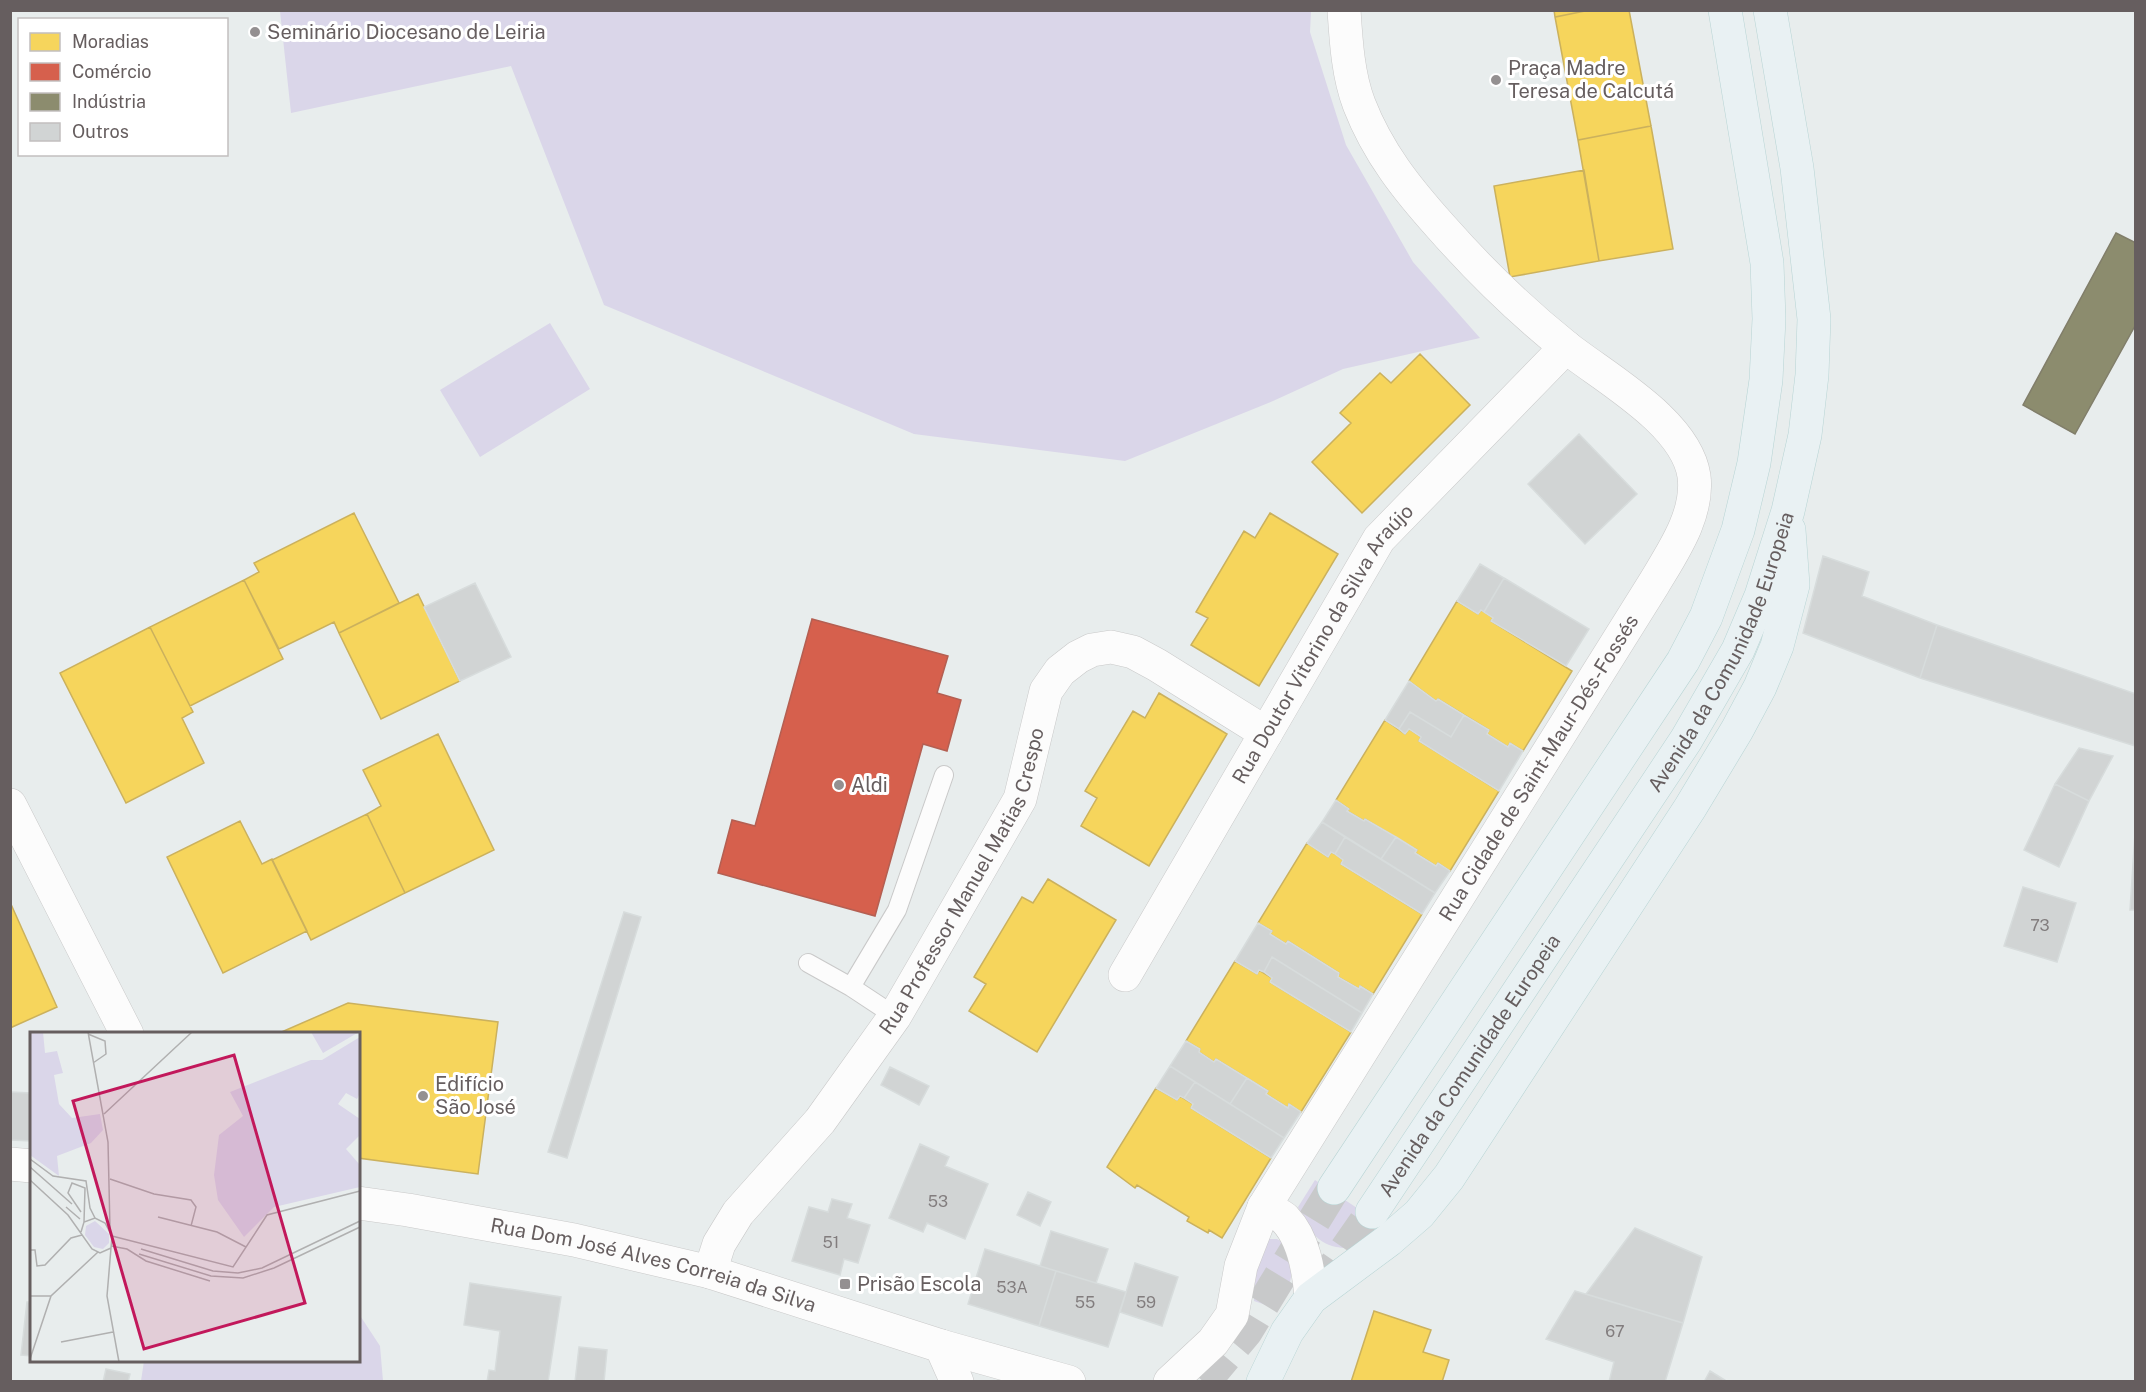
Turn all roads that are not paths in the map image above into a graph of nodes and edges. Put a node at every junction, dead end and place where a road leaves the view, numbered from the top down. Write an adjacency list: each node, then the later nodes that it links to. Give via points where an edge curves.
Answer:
1 (1344, 10): 4 (street, Rua Cidade de Saint-Maur-Dés-Fossés, via 1350,71 1358,103 1395,174 1480,271)
2 (1725, 10): 16 (main road, Avenida da Comunidade Europeia, via 1767,263 1769,319 1766,380 1754,463 1738,530 1706,617 1683,661)
3 (1770, 10): 5 (main road, Avenida da Comunidade Europeia, via 1797,168 1814,320 1805,435)
4 (1566, 347): 6 (street, Rua Doutor Vitorino da Silva Araújo, via 1379,539); 18 (street, Rua Cidade de Saint-Maur-Dés-Fossés, via 1633,395 1671,433 1688,458 1694,476 1688,521 1653,585)
5 (1788, 511): 19 (main road, Avenida da Comunidade Europeia, via 1761,596 1714,693); 21 (main road, via 1793,585 1778,646 1760,687 1690,808 1449,1177 1419,1214)
6 (1266, 733): 10 (street, Rua Doutor Vitorino da Silva Araújo); 12 (street, Rua Professor Manuel Matias Crespo, via 1133,652 1112,648 1092,650 1078,657 1060,671 1046,691 1020,799)
7 (944, 775): 11 (lane, via 897,910)
8 (10, 805): 13 (street)
9 (807, 963): 11 (lane)
10 (1125, 975)
11 (851, 987): 12 (lane)
12 (895, 1016): 20 (street, Rua Professor Manuel Matias Crespo, via 820,1121 738,1213 719,1245)
13 (126, 1032)
14 (10, 1164): 15 (street)
15 (30, 1166)
16 (1334, 1188)
17 (360, 1203): 20 (street, Rua Dom José Alves Correia da Silva, via 574,1240)
18 (1264, 1208): 21 (street, via 1284,1218 1295,1236 1305,1257); 25 (street, Rua Cidade de Saint-Maur-Dés-Fossés, via 1241,1266 1232,1315 1213,1342)
19 (1372, 1212)
20 (710, 1272): 22 (street, Rua Dom José Alves Correia da Silva)
21 (1311, 1298): 26 (main road, via 1287,1332)
22 (941, 1346): 23 (street); 24 (street, Rua Dom José Alves Correia da Silva)
23 (957, 1382)
24 (1069, 1382)
25 (1170, 1382)
26 (1263, 1382)

